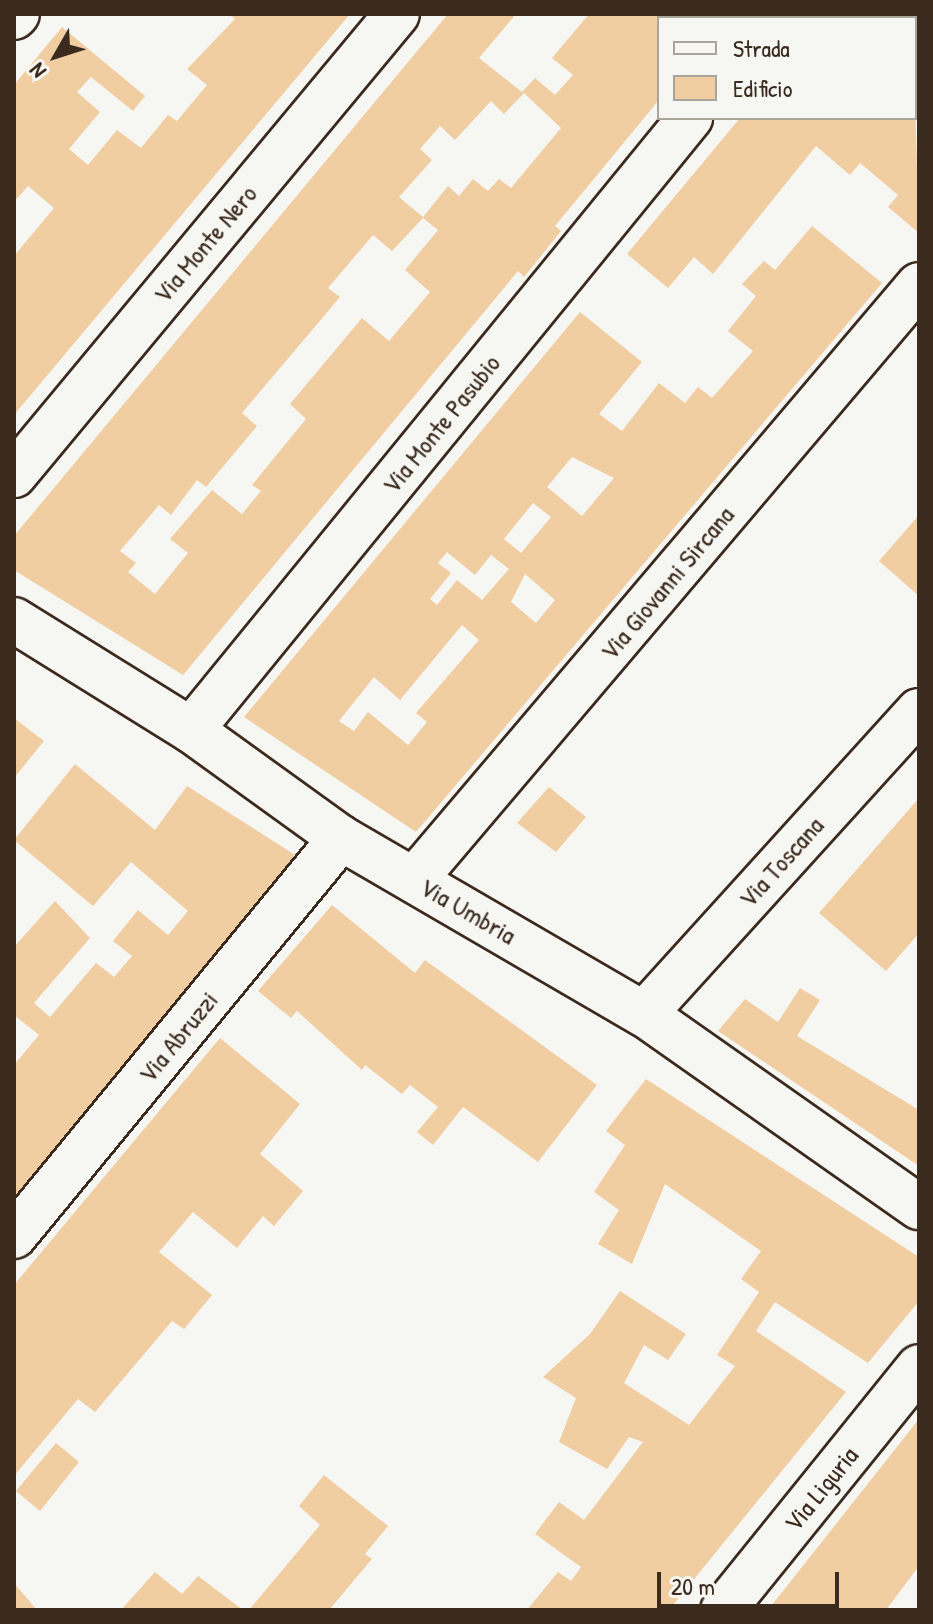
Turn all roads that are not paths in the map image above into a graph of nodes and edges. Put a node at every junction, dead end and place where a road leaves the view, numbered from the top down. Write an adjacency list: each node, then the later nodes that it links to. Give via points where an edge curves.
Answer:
1 (397, 14): 4 (street, Via Monte Nero)
2 (688, 120): 7 (street, Via Monte Pasubio)
3 (919, 285): 9 (street, Via Giovanni Sircana)
4 (14, 475)
5 (14, 620): 7 (street, Via Umbria)
6 (919, 711): 10 (street, Via Toscana)
7 (191, 730): 8 (street, Via Umbria)
8 (341, 838): 9 (street, Via Umbria); 12 (street, Via Abruzzi)
9 (414, 880): 10 (street, Via Umbria)
10 (644, 1014): 11 (street, Via Umbria)
11 (919, 1207)
12 (14, 1236)
13 (919, 1367): 14 (street, Via Liguria)
14 (723, 1610)

